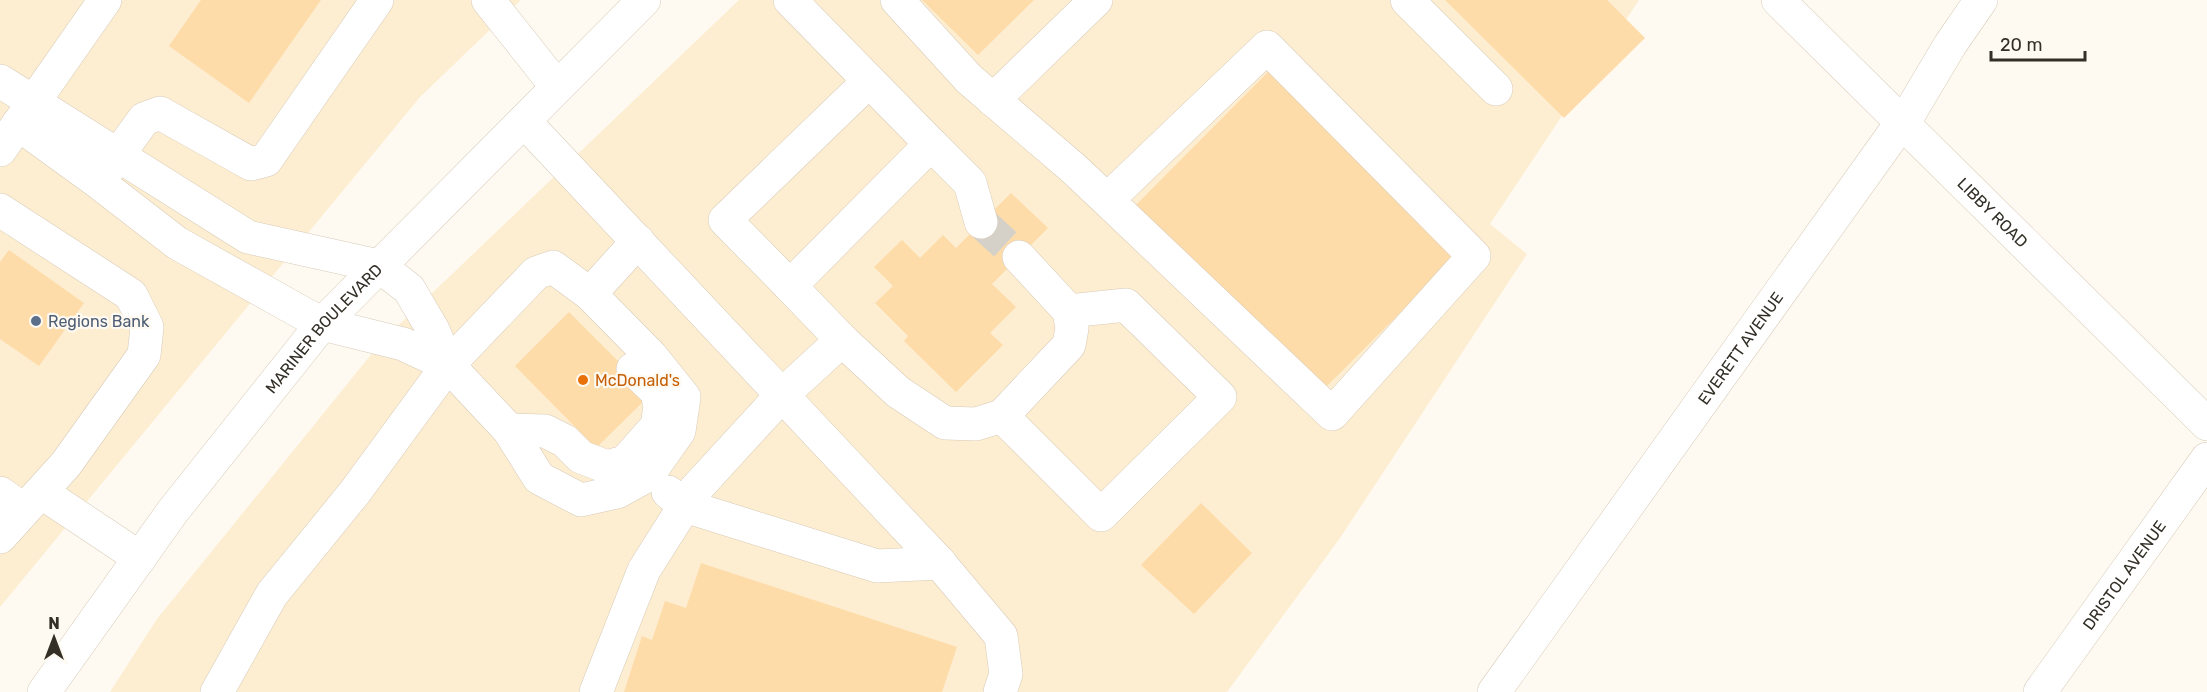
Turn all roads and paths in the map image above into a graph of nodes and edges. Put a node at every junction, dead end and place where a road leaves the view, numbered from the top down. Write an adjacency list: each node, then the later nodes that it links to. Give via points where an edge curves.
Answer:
1 (105, 0): 18 (street)
2 (377, 0): 20 (street, via 266,160 251,164 160,113 144,119)
3 (488, 0): 13 (street)
4 (644, 0): 13 (street, MARINER BOULEVARD)
5 (790, 0): 12 (street)
6 (897, 0): 15 (street)
7 (1096, 0): 15 (street)
8 (1407, 0): 14 (street)
9 (1778, 0): 17 (street, LIBBY ROAD)
10 (1981, 0): 17 (street, EVERETT AVENUE)
11 (0, 81): 18 (street)
12 (869, 81): 19 (street); 29 (street, via 725,220)
13 (557, 87): 16 (street, MARINER BOULEVARD)
14 (1496, 89)
15 (993, 100): 22 (street)
16 (524, 121): 25 (street); 27 (street, MARINER BOULEVARD)
17 (1902, 122): 37 (street, LIBBY ROAD); 50 (street, EVERETT AVENUE)
18 (17, 125): 20 (street); 21 (street)
19 (931, 144): 24 (street, via 970,183); 29 (street)
20 (118, 155): 21 (street); 27 (street, via 248,237)
21 (98, 182): 32 (street, via 177,243)
22 (1107, 200): 22 (street, via 1332,414 1474,256 1267,47)
23 (0, 210): 41 (street, via 131,295 147,327 144,355 66,464)
24 (981, 222)
25 (638, 241): 30 (street); 35 (street)
26 (1019, 257): 31 (street)
27 (379, 266): 32 (street, MARINER BOULEVARD); 34 (street, via 409,289)
28 (536, 273): 30 (street, via 553,267); 34 (street); 38 (street, via 657,392 657,426 625,462 607,467 581,457 565,441 545,431)
29 (790, 286): 33 (street)
30 (590, 294): 40 (street, via 652,357 684,397 679,431)
31 (1069, 311): 36 (street, via 1069,345); 36 (street, via 1126,304 1220,397 1101,515)
32 (322, 324): 34 (street, via 403,344); 44 (street, MARINER BOULEVARD)
33 (842, 340): 35 (street); 36 (street, via 898,392 945,423 976,424)
34 (448, 365): 38 (street); 47 (street, via 355,492 272,594)
35 (782, 395): 42 (street, via 694,491); 45 (street)
36 (1002, 416)
37 (2207, 424)
38 (509, 430): 40 (street, via 539,478 581,500 617,492)
39 (2207, 459): 51 (street, DRISTOL AVENUE)
40 (648, 475): 42 (street)
41 (22, 498): 43 (street); 44 (street)
42 (685, 506): 45 (street, via 878,566); 48 (street, via 644,570)
43 (0, 537)
44 (140, 558): 46 (street, MARINER BOULEVARD)
45 (940, 563): 49 (street, via 1001,636 1006,674)
46 (44, 692)
47 (217, 692)
48 (596, 692)
49 (1000, 692)
50 (1494, 692)
51 (2040, 692)

